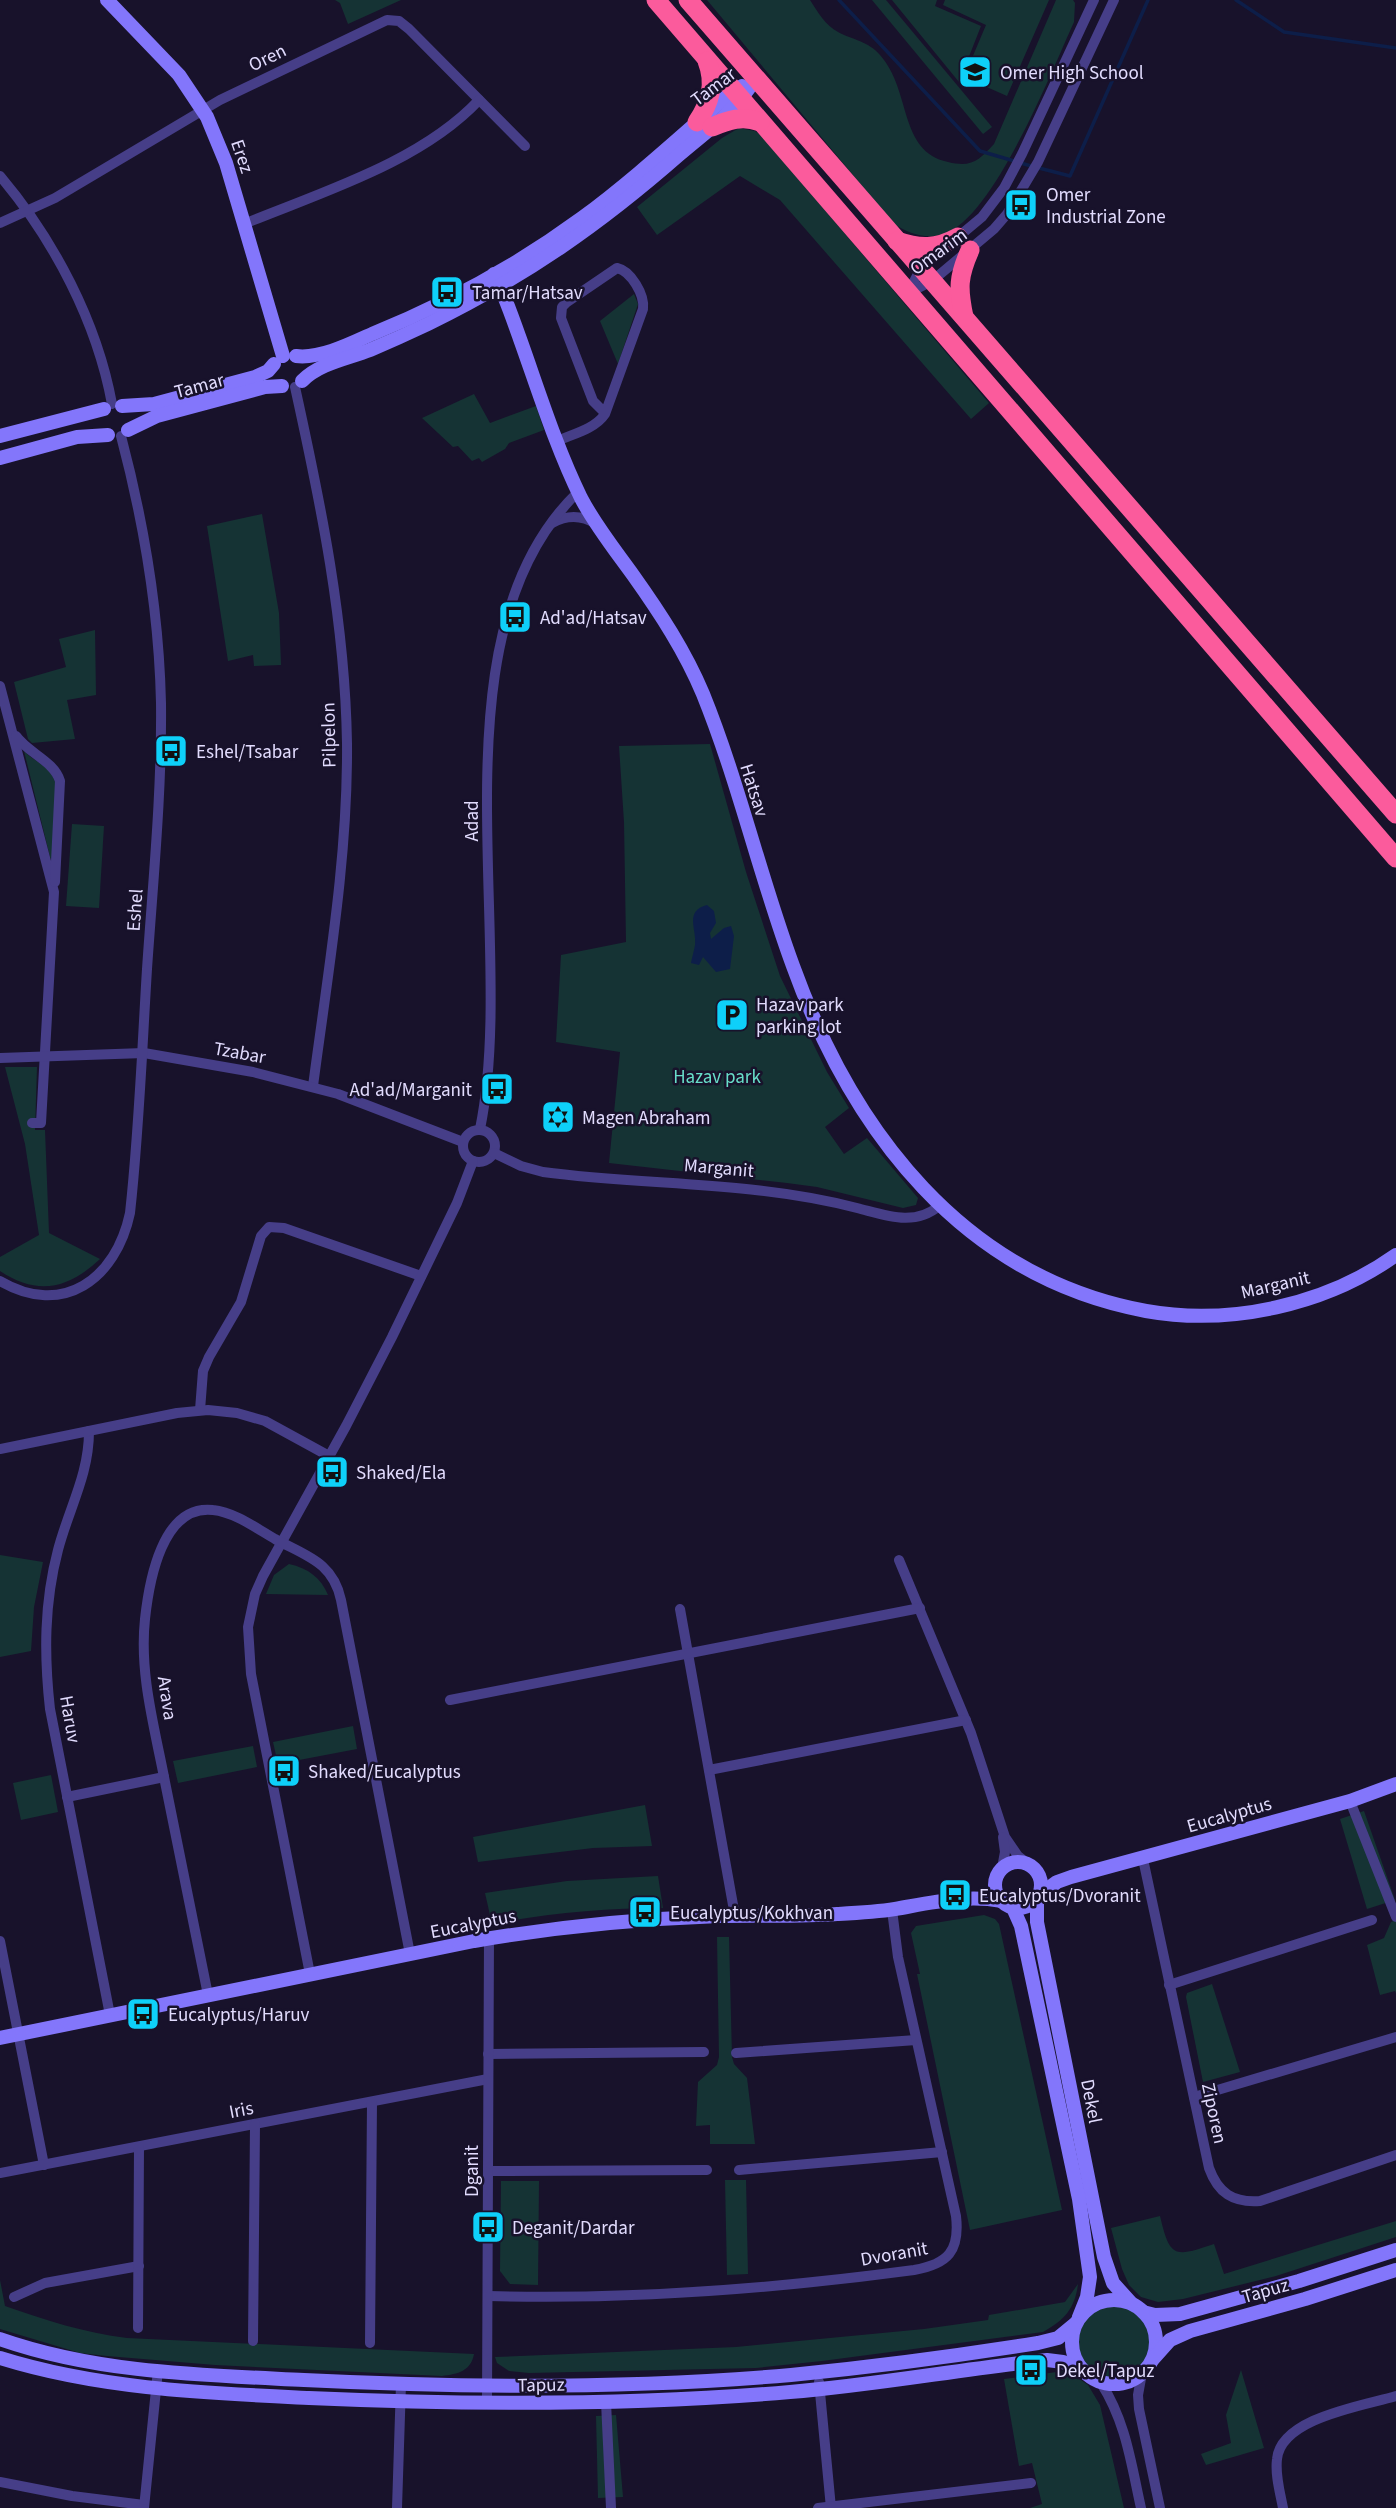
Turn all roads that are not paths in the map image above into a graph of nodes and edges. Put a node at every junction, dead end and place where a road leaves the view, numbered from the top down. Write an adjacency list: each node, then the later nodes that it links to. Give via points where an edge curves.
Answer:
1 (107, 0): 10 (street, Erez, via 179,75)
2 (656, 0): 6 (highway)
3 (688, 0): 7 (highway)
4 (1094, 0): 19 (street, Omarim, via 1015,169)
5 (1114, 0): 19 (street, Omarim, via 1030,178 994,229)
6 (705, 57): 8 (highway); 12 (highway, via 712,90)
7 (755, 79): 8 (street, Tamar); 18 (highway)
8 (738, 96): 11 (highway); 12 (street, Tamar)
9 (479, 100): 10 (street, Oren, via 409,29 391,19); 13 (street, Oren); 17 (street, via 457,122 417,149)
10 (203, 110): 15 (street, Oren); 17 (street, Erez)
11 (760, 122): 12 (highway, via 736,118); 22 (highway)
12 (704, 125): 21 (street, Tamar, via 591,228 549,257)
13 (525, 146)
14 (0, 176): 15 (street)
15 (28, 211): 16 (street, Oren); 26 (street, via 78,302)
16 (0, 223)
17 (244, 224): 24 (street, Erez)
18 (897, 241): 19 (highway, via 930,248); 20 (highway)
19 (964, 243): 20 (street, Omarim); 20 (street, Omarim); 23 (highway, via 958,286)
20 (927, 274): 22 (street, Omarim); 22 (street, Omarim); 23 (highway)
21 (498, 280): 24 (street, Tamar, via 320,354); 25 (street, Tamar, via 390,341 322,367); 30 (street, Hatsav)
22 (908, 293): 38 (highway)
23 (964, 318): 37 (highway)
24 (284, 359): 25 (street, via 274,377); 25 (street, via 301,360 305,369); 26 (street, Tamar, via 255,377 154,404)
25 (293, 385): 28 (street, Tamar, via 261,388 157,416); 43 (street, Pilpelon, via 322,509 335,591 347,743 341,868)
26 (113, 406): 28 (street, via 129,412 131,418); 28 (street, via 100,414 99,423 101,429); 29 (street, Tamar)
27 (606, 413): 27 (street, via 644,303 625,271 617,268 566,302 560,312 593,401); 30 (street, via 598,422)
28 (119, 434): 31 (street, Tamar, via 77,437); 40 (street, Eshel, via 149,562 161,702 159,805)
29 (0, 436)
30 (557, 440): 32 (street, Hatsav)
31 (0, 458)
32 (578, 492): 33 (street, Adad); 34 (street, Hatsav)
33 (550, 524): 34 (street, via 572,517); 45 (street, Adad, via 518,582 494,689 489,772 490,1029)
34 (597, 525): 49 (street, Hatsav, via 674,635 702,692 794,970 831,1055 880,1135)
35 (0, 686): 36 (street)
36 (12, 731): 39 (street); 39 (street, via 54,769 60,781)
37 (1396, 814)
38 (1396, 858)
39 (54, 892): 41 (street)
40 (142, 1053): 41 (street, Tzabar); 43 (street, Tzabar); 53 (street, Eshel, via 130,1213 118,1249 88,1283 64,1295 38,1297)
41 (43, 1057): 42 (street, Tzabar); 44 (street, via 41,1123)
42 (0, 1058)
43 (313, 1086): 46 (street, Tzabar)
44 (32, 1123)
45 (480, 1129): 46 (street, via 470,1132); 47 (street, via 493,1137)
46 (463, 1142): 48 (street, via 464,1152)
47 (494, 1153): 48 (street, via 485,1161); 49 (street, Marganit, via 543,1172 780,1192 903,1218 921,1216)
48 (473, 1161): 52 (street)
49 (939, 1206): 51 (street, Hatsav, via 983,1241)
50 (1396, 1255): 51 (street, Marganit, via 1356,1279 1303,1300 1263,1310 1208,1315 1131,1308)
51 (1035, 1273)
52 (421, 1276): 54 (street, via 284,1228 266,1229 239,1307 206,1364); 57 (street)
53 (0, 1281)
54 (200, 1410): 55 (street); 57 (street, via 251,1416)
55 (89, 1431): 56 (street); 68 (street, Haruv, via 87,1463 51,1578 45,1639 50,1709)
56 (0, 1449)
57 (329, 1457): 58 (street)
58 (281, 1542): 66 (street, Arava, via 211,1509 191,1512 169,1532 151,1583 144,1638 149,1699); 84 (street, Arava, via 325,1567 337,1583); 85 (street, via 255,1594 248,1642)
59 (900, 1560): 60 (street)
60 (920, 1608): 62 (street); 64 (street)
61 (680, 1609): 62 (street)
62 (688, 1654): 63 (street); 65 (street)
63 (450, 1700)
64 (966, 1720): 65 (street); 70 (street)
65 (709, 1770): 79 (street)
66 (164, 1777): 68 (street); 87 (street, Arava)
67 (1396, 1784): 69 (street, Eucalyptus)
68 (67, 1797): 88 (street, Haruv)
69 (1350, 1801): 71 (street, Eucalyptus); 80 (street)
70 (1003, 1830): 72 (street, via 1012,1849); 73 (street, via 1005,1852)
71 (1143, 1859): 74 (street, Eucalyptus); 86 (street, Ziporen)
72 (1033, 1868): 73 (street, via 1014,1862); 74 (street, Eucalyptus); 75 (street, via 1041,1886)
73 (999, 1874): 76 (street, Eucalyptus, via 979,1892); 77 (street, via 995,1889)
74 (1071, 1878): 75 (street, Eucalyptus, via 1057,1882)
75 (1038, 1897): 77 (street, via 1027,1907); 113 (street, Dekel, via 1037,1922 1106,2264 1116,2288)
76 (960, 1899): 77 (street, Eucalyptus); 78 (street, Eucalyptus)
77 (1007, 1905): 114 (street, Dekel, via 1021,1926 1079,2199 1090,2277)
78 (892, 1910): 79 (street, Eucalyptus); 92 (street, Dvoranit)
79 (735, 1916): 82 (street, Eucalyptus, via 602,1923)
80 (1396, 1917)
81 (1372, 1920): 86 (street)
82 (489, 1938): 84 (street, Eucalyptus); 95 (street, Dganit)
83 (0, 1941): 89 (street)
84 (410, 1954): 85 (street, Eucalyptus)
85 (310, 1975): 87 (street, Eucalyptus)
86 (1169, 1985): 97 (street, Ziporen)
87 (208, 1995): 88 (street, Eucalyptus)
88 (110, 2015): 89 (street, Eucalyptus)
89 (18, 2034): 91 (street, Eucalyptus); 103 (street)
90 (1396, 2037): 97 (street)
91 (0, 2038)
92 (916, 2040): 94 (street); 101 (street, Dvoranit)
93 (704, 2052): 95 (street)
94 (737, 2053)
95 (488, 2054): 96 (street, Dganit)
96 (488, 2079): 98 (street, Iris); 106 (street, Dganit)
97 (1194, 2097): 102 (street, Ziporen, via 1212,2176 1222,2191 1237,2200 1260,2201)
98 (372, 2102): 99 (street, Iris); 118 (street)
99 (255, 2124): 100 (street, Iris); 117 (street)
100 (139, 2147): 103 (street, Iris); 109 (street)
101 (942, 2152): 105 (street); 111 (street, Dvoranit, via 957,2235 952,2252 938,2264 731,2289)
102 (1396, 2155)
103 (44, 2165): 107 (street, Iris)
104 (707, 2170): 106 (street)
105 (739, 2170)
106 (488, 2171): 111 (street, Dganit)
107 (0, 2173)
108 (1396, 2250): 113 (street, Tapuz, via 1180,2314 1156,2315)
109 (139, 2266): 112 (street, via 45,2283); 115 (street)
110 (1396, 2270): 120 (street, Tapuz, via 1189,2331 1165,2345)
111 (488, 2296): 127 (street, Dganit)
112 (14, 2297)
113 (1137, 2308): 114 (street, via 1106,2300 1091,2306); 120 (street, via 1150,2319 1155,2335)
114 (1077, 2321): 122 (street, via 1072,2349); 123 (street, Tapuz, via 1058,2338 1038,2343)
115 (138, 2328)
116 (0, 2339): 121 (street, Tapuz, via 72,2358)
117 (253, 2341)
118 (370, 2343)
119 (0, 2358): 128 (street, Tapuz, via 69,2375)
120 (1152, 2360): 124 (street)
121 (158, 2370): 126 (street, Tapuz); 128 (street)
122 (1083, 2371): 125 (street); 129 (street, Tapuz, via 1047,2360)
123 (818, 2372): 127 (street, Tapuz, via 672,2382); 129 (street)
124 (1142, 2373): 125 (street, via 1121,2384); 142 (street, via 1139,2409)
125 (1101, 2383): 141 (street, via 1119,2416)
126 (401, 2384): 127 (street, Tapuz); 131 (street)
127 (487, 2386): 133 (street, Dganit)
128 (156, 2388): 131 (street, Tapuz); 136 (street)
129 (820, 2390): 132 (street, Tapuz); 140 (street)
130 (1396, 2396): 143 (street, via 1293,2430 1280,2446 1276,2464)
131 (400, 2402): 133 (street, Tapuz); 137 (street)
132 (606, 2402): 133 (street, Tapuz); 138 (street)
133 (487, 2404)
134 (0, 2482): 136 (street)
135 (1031, 2483): 140 (street)
136 (144, 2506)
137 (397, 2508)
138 (611, 2508)
139 (818, 2508): 140 (street)
140 (831, 2508)
141 (1141, 2508)
142 (1160, 2508)
143 (1283, 2508)

